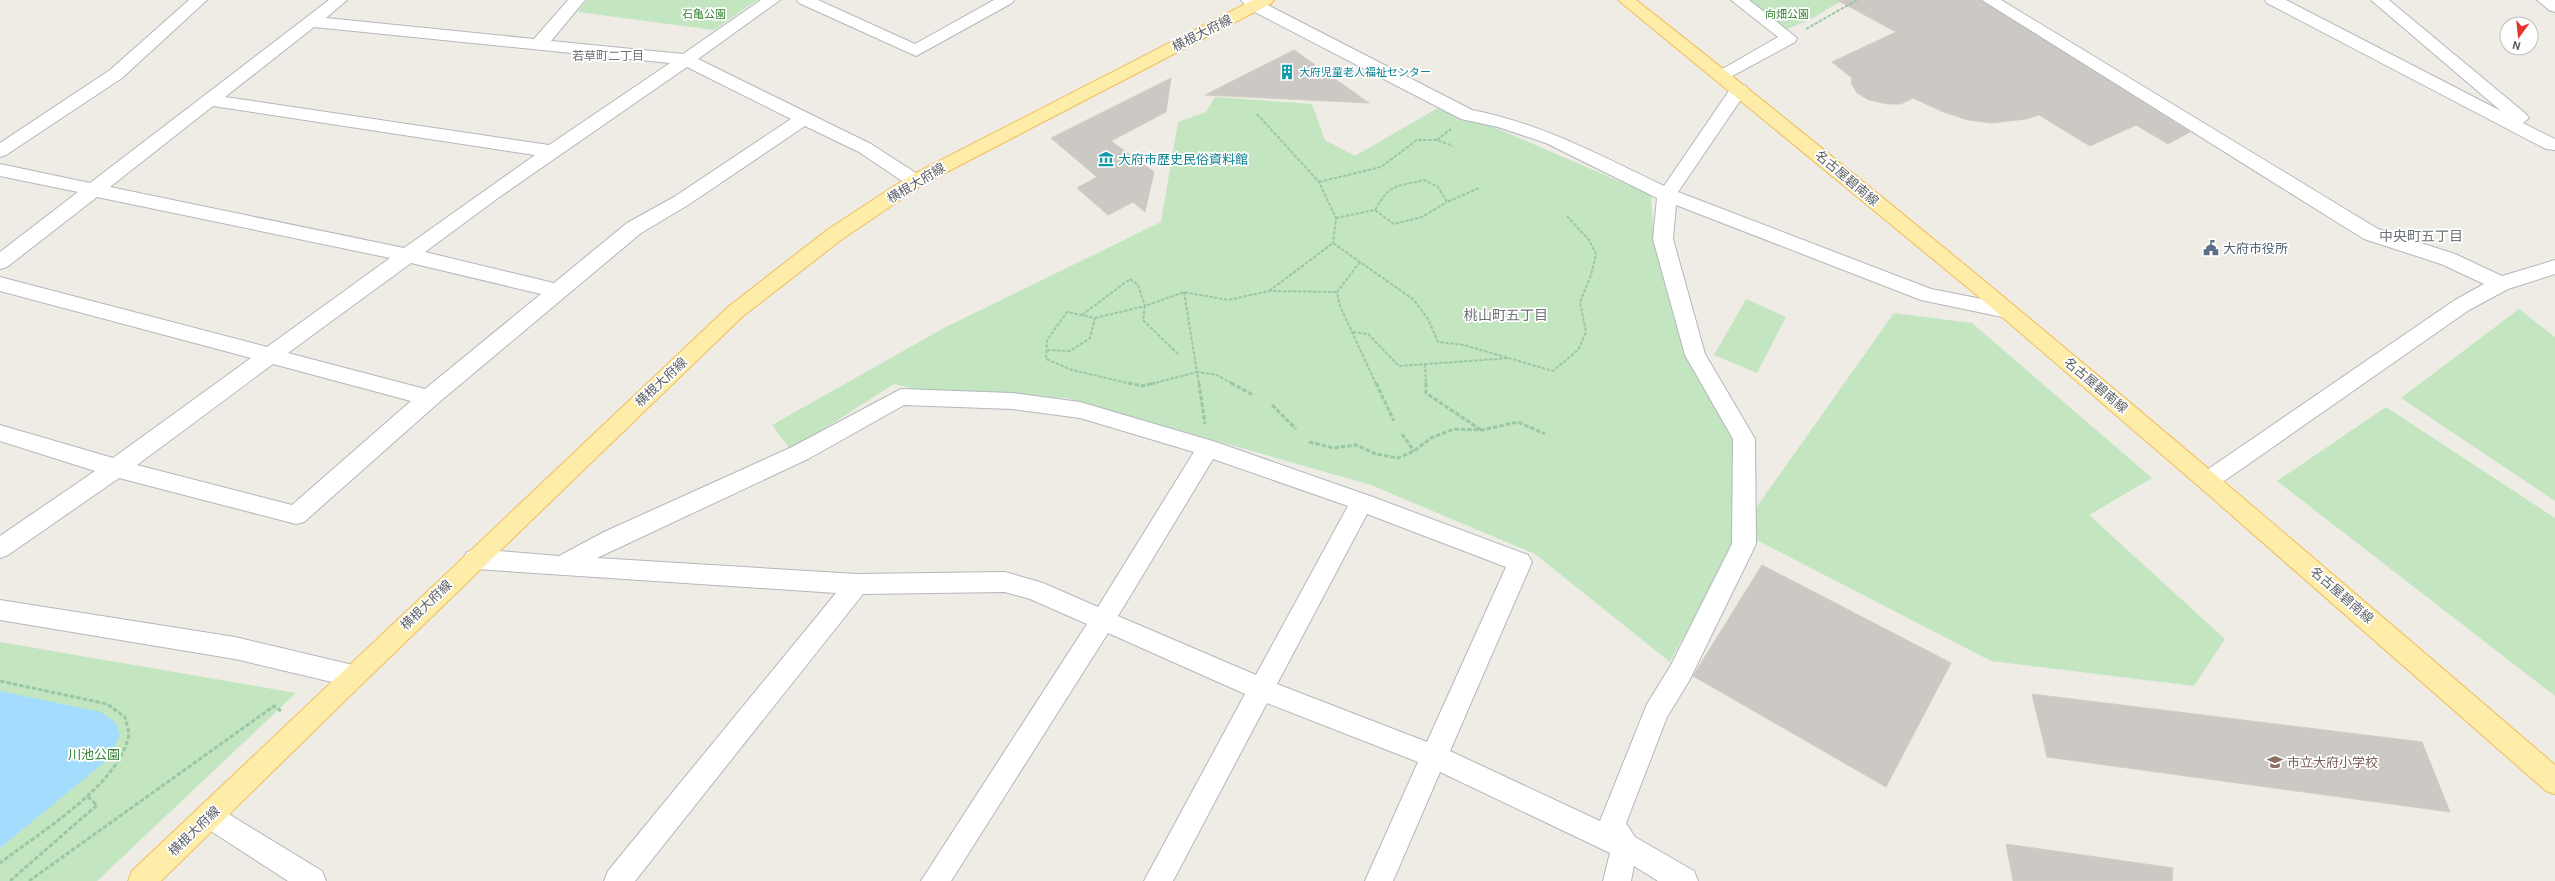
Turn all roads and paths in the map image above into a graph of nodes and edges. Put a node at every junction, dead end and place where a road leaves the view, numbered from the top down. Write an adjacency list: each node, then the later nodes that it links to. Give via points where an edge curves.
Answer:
1 (199, 0): 24 (street, via 116,74)
2 (339, 0): 16 (street)
3 (577, 0): 18 (street)
4 (772, 0): 19 (street)
5 (805, 0): 6 (street, via 916,50)
6 (1006, 0)
7 (1626, 0): 20 (main road, 名古屋碧南線)
8 (1739, 0): 17 (street)
9 (1857, 0): 17 (path)
10 (1990, 0): 45 (street, via 2371,234 2448,260)
11 (2273, 0): 26 (street)
12 (2379, 0): 26 (street)
13 (2545, 0): 15 (street)
14 (1257, 2): 30 (main road, 横根大府線); 34 (street, via 1467,115 1502,122 1552,139)
15 (2555, 7)
16 (311, 22): 18 (street); 21 (street)
17 (1789, 38): 20 (street)
18 (540, 43): 19 (street)
19 (684, 59): 23 (street); 28 (street)
20 (1731, 82): 34 (street); 51 (main road, 名古屋碧南線)
21 (208, 100): 28 (street); 33 (street)
22 (1257, 114): 31 (path)
23 (804, 118): 30 (street, via 865,148); 47 (street, via 681,201 634,228)
24 (8, 138): 27 (street)
25 (1453, 146): 31 (path, via 1437,140 1417,140 1381,167)
26 (2554, 146)
27 (0, 151)
28 (553, 152): 40 (street, via 490,194)
29 (0, 170): 33 (street)
30 (916, 181): 77 (main road, 横根大府線, via 834,235 735,312)
31 (1319, 182): 38 (path)
32 (1479, 188): 35 (path)
33 (92, 190): 40 (street); 41 (street)
34 (1667, 195): 51 (street, via 1928,294); 90 (street, via 1663,239 1695,355 1744,439 1744,544 1680,673 1656,712 1612,825)
35 (1447, 202): 36 (path, via 1422,217 1394,224); 36 (path, via 1438,187 1424,180 1385,192)
36 (1375, 210): 38 (path)
37 (1566, 215): 58 (path, via 1590,240 1596,254 1580,302 1586,332 1578,350 1553,370)
38 (1336, 218): 39 (path)
39 (1333, 243): 42 (path); 46 (path)
40 (408, 255): 47 (street); 57 (street)
41 (0, 262)
42 (1360, 262): 49 (path); 58 (path, via 1414,300 1428,319 1438,342 1464,345)
43 (2555, 267): 45 (street)
44 (0, 284): 57 (street)
45 (2501, 284): 74 (street, via 2462,305)
46 (1269, 291): 48 (path, via 1228,300); 49 (path)
47 (558, 292): 62 (street)
48 (1184, 292): 50 (path); 60 (path)
49 (1337, 292): 54 (path, via 1340,306)
50 (1144, 306): 52 (path, via 1138,285 1130,279); 53 (path); 56 (path, via 1143,320)
51 (2007, 310): 74 (main road, 名古屋碧南線)
52 (1081, 315): 53 (path); 55 (path, via 1067,312 1047,340)
53 (1095, 318): 55 (path, via 1090,338 1070,351)
54 (1352, 332): 59 (path, via 1368,334 1399,366); 64 (path)
55 (1047, 350): 60 (path, via 1046,359 1072,370 1142,386)
56 (1178, 354)
57 (267, 356): 62 (street); 73 (street)
58 (1513, 358): 59 (path)
59 (1425, 364): 66 (path, via 1426,393)
60 (1197, 372): 61 (path, via 1217,375); 70 (path)
61 (1253, 395)
62 (429, 398): 73 (street, via 296,515)
63 (1272, 405): 65 (path)
64 (1394, 421)
65 (1296, 429)
66 (1482, 430): 69 (path, via 1518,422); 72 (path, via 1454,429 1431,438)
67 (0, 433): 73 (street)
68 (1402, 434): 72 (path)
69 (1545, 434)
70 (1206, 438): 75 (street); 78 (street, via 1080,410 1012,401 901,397 800,453 612,539); 81 (street)
71 (1309, 442): 72 (path, via 1334,448 1356,445 1376,454 1398,458)
72 (1414, 451)
73 (116, 468): 76 (street)
74 (2209, 480): 87 (main road, 名古屋碧南線)
75 (1362, 502): 84 (street); 86 (street, via 1520,562)
76 (0, 548)
77 (475, 559): 78 (street); 82 (main road, 横根大府線)
78 (561, 566): 79 (street)
79 (857, 584): 81 (street, via 1005,582 1035,590); 96 (street)
80 (0, 610): 82 (street, via 234,648)
81 (1102, 621): 84 (street); 97 (street)
82 (352, 676): 85 (main road, 横根大府線)
83 (0, 680): 88 (path, via 107,704 125,717 129,736 121,760 108,778)
84 (1262, 690): 86 (street); 98 (street)
85 (302, 725): 89 (main road, 横根大府線); 93 (path, via 274,706)
86 (1433, 756): 90 (street); 99 (street)
87 (2555, 782)
88 (87, 796): 91 (path); 92 (path, via 97,805)
89 (209, 815): 94 (main road, 横根大府線); 95 (street)
90 (1624, 846): 100 (street); 101 (street)
91 (0, 863)
92 (10, 881)
93 (29, 881)
94 (142, 881)
95 (312, 881)
96 (618, 881)
97 (935, 881)
98 (1158, 881)
99 (1379, 881)
100 (1617, 881)
101 (1684, 881)

